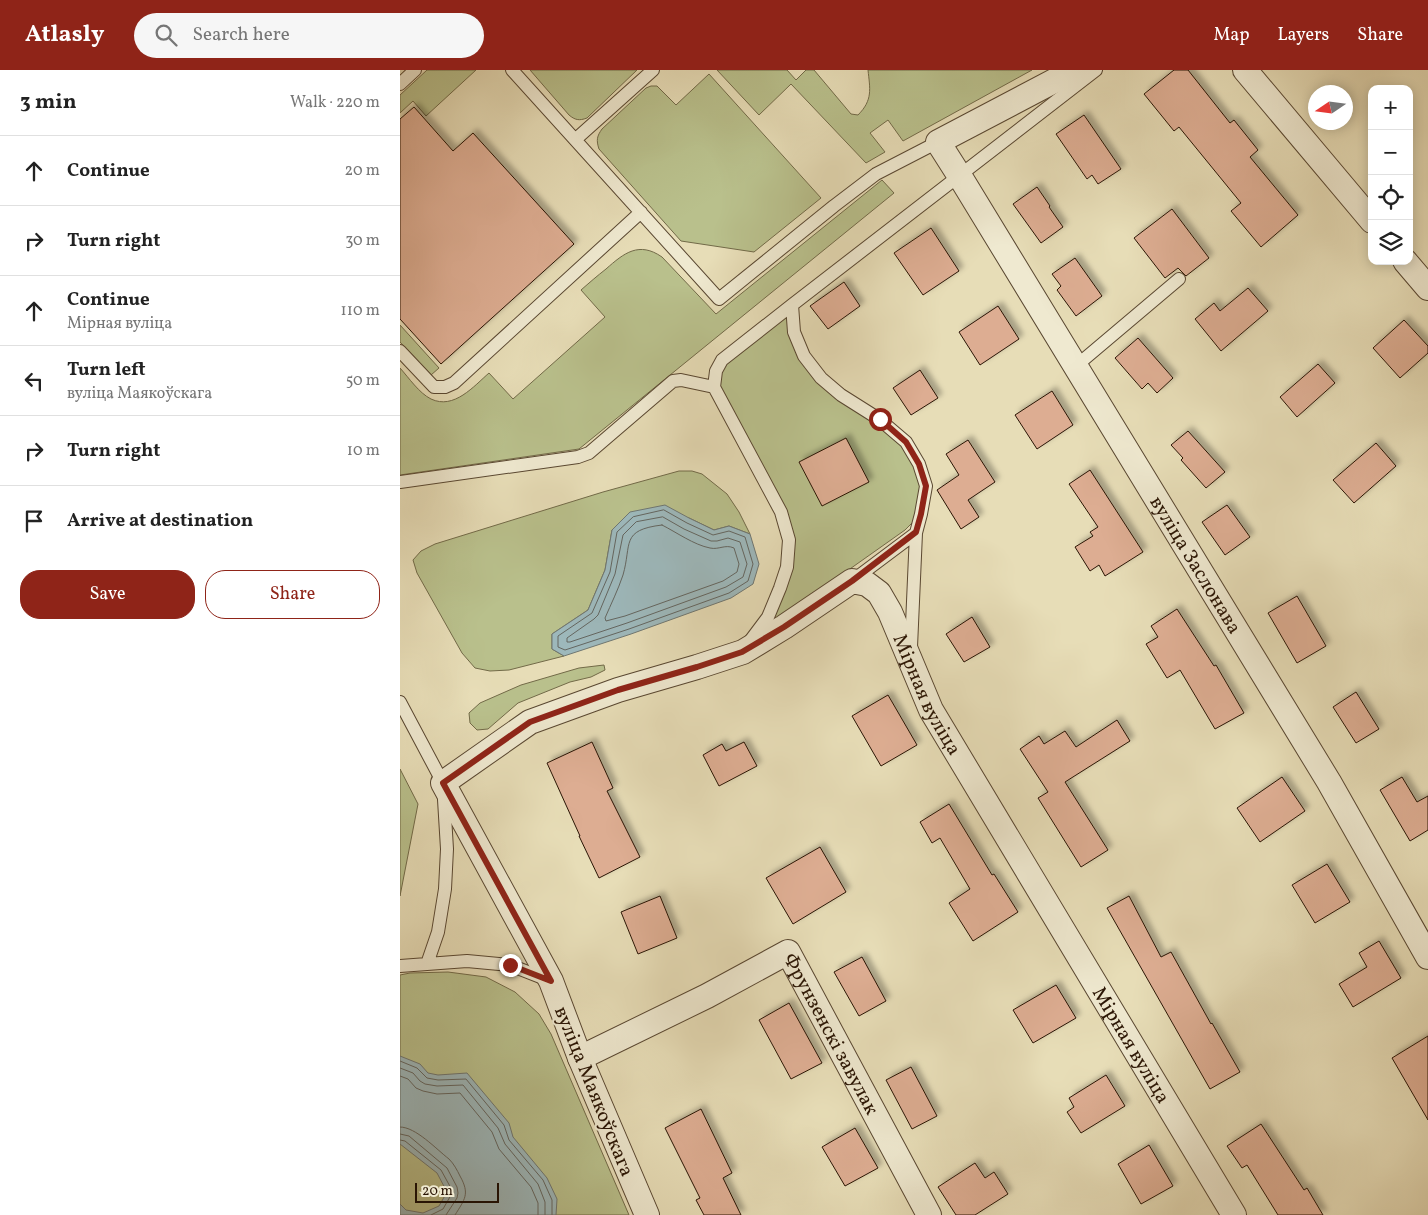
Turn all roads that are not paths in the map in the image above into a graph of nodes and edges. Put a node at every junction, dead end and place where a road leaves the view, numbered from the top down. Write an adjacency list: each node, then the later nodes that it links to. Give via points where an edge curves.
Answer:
1 (415, 70): 7 (lane)
2 (512, 70): 8 (lane)
3 (653, 70): 8 (lane)
4 (1075, 70): 9 (street)
5 (1096, 70): 10 (lane)
6 (1252, 72): 12 (street)
7 (400, 84)
8 (576, 140): 11 (lane)
9 (938, 142): 10 (street, вуліца Заслонава); 11 (lane, via 876,174 719,299)
10 (959, 175): 16 (lane); 18 (street, вуліца Заслонава)
11 (641, 212): 17 (lane, via 454,383 446,387 434,386)
12 (1371, 220)
13 (1408, 265): 15 (street)
14 (1179, 280): 18 (lane)
15 (1428, 288)
16 (792, 304): 19 (lane, via 722,360 716,371); 21 (lane, via 794,332 804,356 821,378 841,395 880,419 906,442 919,464 926,486)
17 (400, 351)
18 (1076, 366): 27 (street, вуліца Заслонава, via 1329,782)
19 (714, 387): 20 (lane, via 673,381 589,453 578,457); 23 (lane, via 781,512 789,540 787,567 774,602)
20 (400, 482)
21 (916, 532): 22 (lane); 24 (lane)
22 (852, 581): 23 (street); 24 (street, Мірная вуліца, via 867,584 879,593)
23 (742, 652): 26 (street, via 618,690 530,722)
24 (910, 660): 34 (street, Мірная вуліца, via 931,710)
25 (400, 702): 26 (lane)
26 (443, 783): 28 (lane, via 447,849 445,889 438,932); 30 (street, вуліца Маякоўскага)
27 (1428, 957)
28 (427, 964): 29 (lane); 30 (lane, via 467,961 510,965)
29 (400, 966)
30 (551, 981): 31 (street, вуліца Маякоўскага)
31 (580, 1058): 32 (street, вуліца Маякоўскага); 33 (street, Фрунзенскі завулак, via 788,952)
32 (647, 1215)
33 (929, 1215)
34 (1234, 1215)

